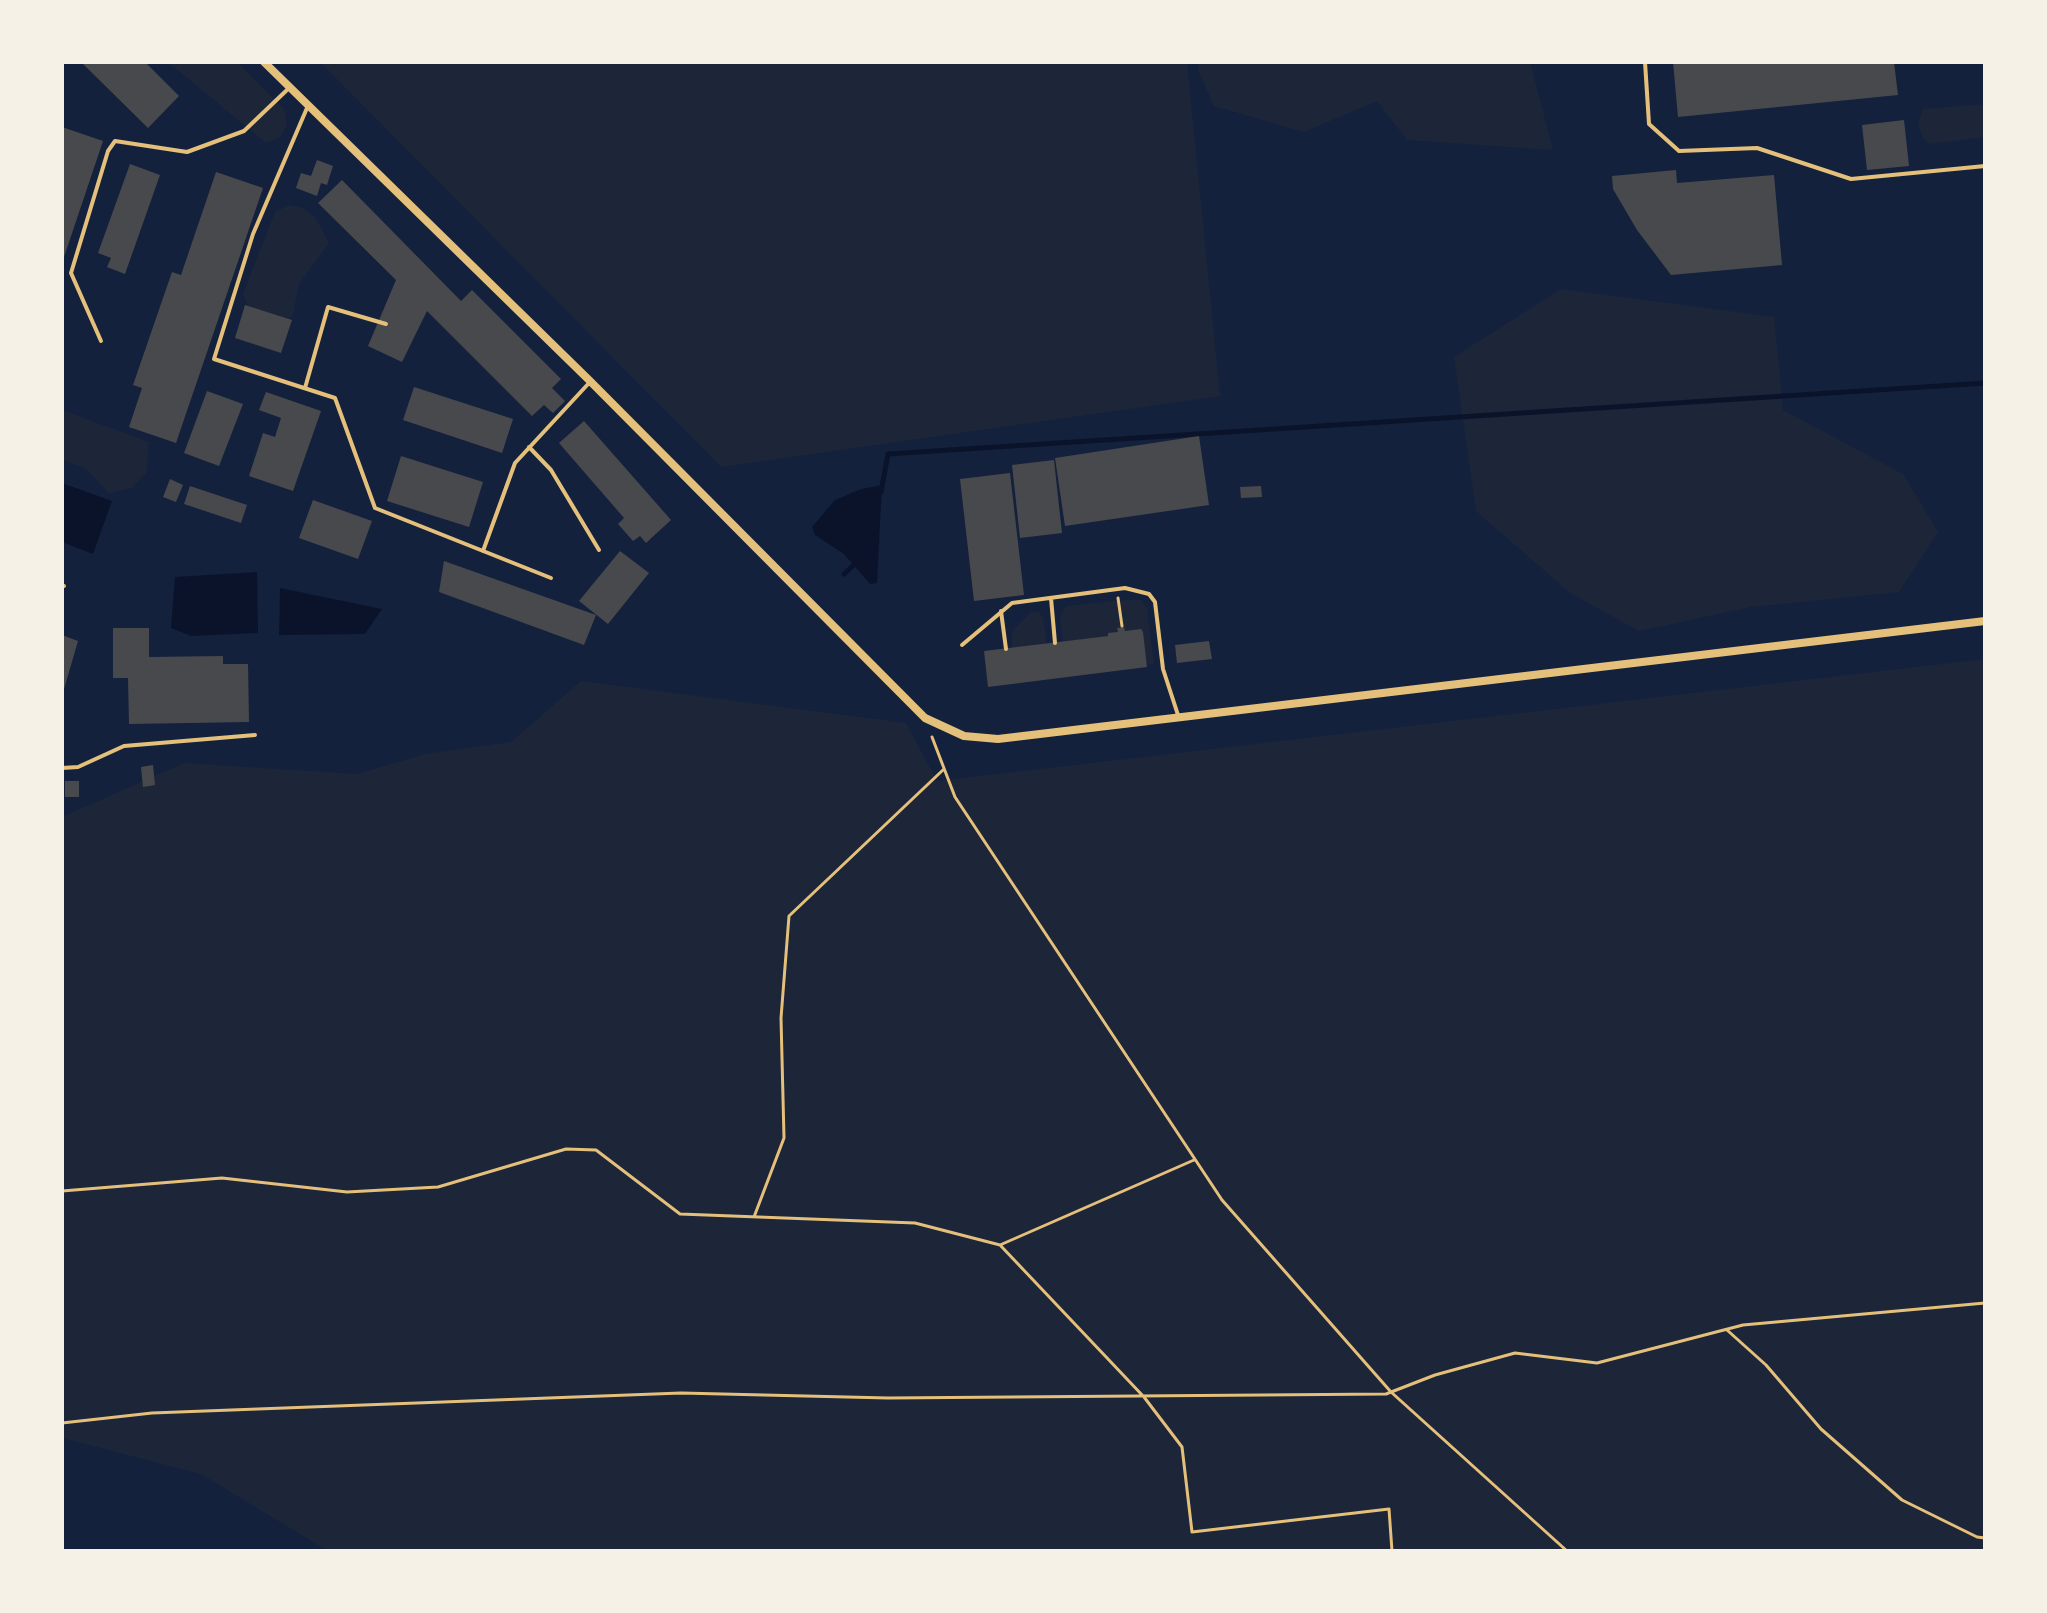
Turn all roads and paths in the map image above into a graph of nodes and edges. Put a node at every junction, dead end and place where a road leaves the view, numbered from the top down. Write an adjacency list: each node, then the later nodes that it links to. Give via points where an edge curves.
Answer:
1 (264, 62): 3 (street)
2 (1645, 62): 5 (lane, via 1649,124 1679,151 1757,148 1851,179)
3 (290, 87): 4 (street); 7 (lane, via 244,131 187,152 115,141 71,273)
4 (308, 106): 8 (street); 9 (lane, via 253,234 214,359)
5 (1985, 166)
6 (386, 324): 9 (lane, via 328,307)
7 (101, 341)
8 (590, 381): 10 (lane); 23 (street)
9 (305, 388): 12 (lane, via 335,398 375,508)
10 (529, 447): 11 (lane, via 551,470); 12 (lane, via 515,463)
11 (599, 550)
12 (483, 551): 13 (lane)
13 (551, 578)
14 (1117, 589): 15 (lane); 18 (path); 22 (lane, via 1149,594 1155,602 1163,669)
15 (1051, 598): 16 (lane, via 1012,603); 19 (lane)
16 (1001, 611): 20 (lane); 21 (lane)
17 (1985, 621): 22 (street)
18 (1122, 626)
19 (1055, 643)
20 (962, 645)
21 (1006, 649)
22 (1178, 715): 23 (street, via 998,739 964,736)
23 (925, 718): 26 (path)
24 (255, 735): 25 (lane, via 124,746 78,767)
25 (62, 768)
26 (944, 768): 27 (path, via 955,797 1026,908); 29 (path, via 789,916 781,1018 784,1138)
27 (1196, 1159): 30 (path); 33 (path, via 1222,1200)
28 (62, 1191): 29 (path, via 222,1178 347,1192 438,1187 581,1149 596,1150 680,1214)
29 (754, 1217): 30 (path, via 915,1223)
30 (1000, 1245): 34 (path)
31 (1985, 1303): 32 (path)
32 (1726, 1329): 33 (path, via 1597,1363 1515,1353); 36 (path, via 1766,1365 1821,1429 1902,1500)
33 (1391, 1392): 34 (path); 38 (path)
34 (1144, 1397): 35 (path, via 681,1393 152,1413); 37 (path, via 1182,1447 1192,1532 1389,1509)
35 (62, 1423)
36 (1985, 1538)
37 (1392, 1551)
38 (1567, 1551)

